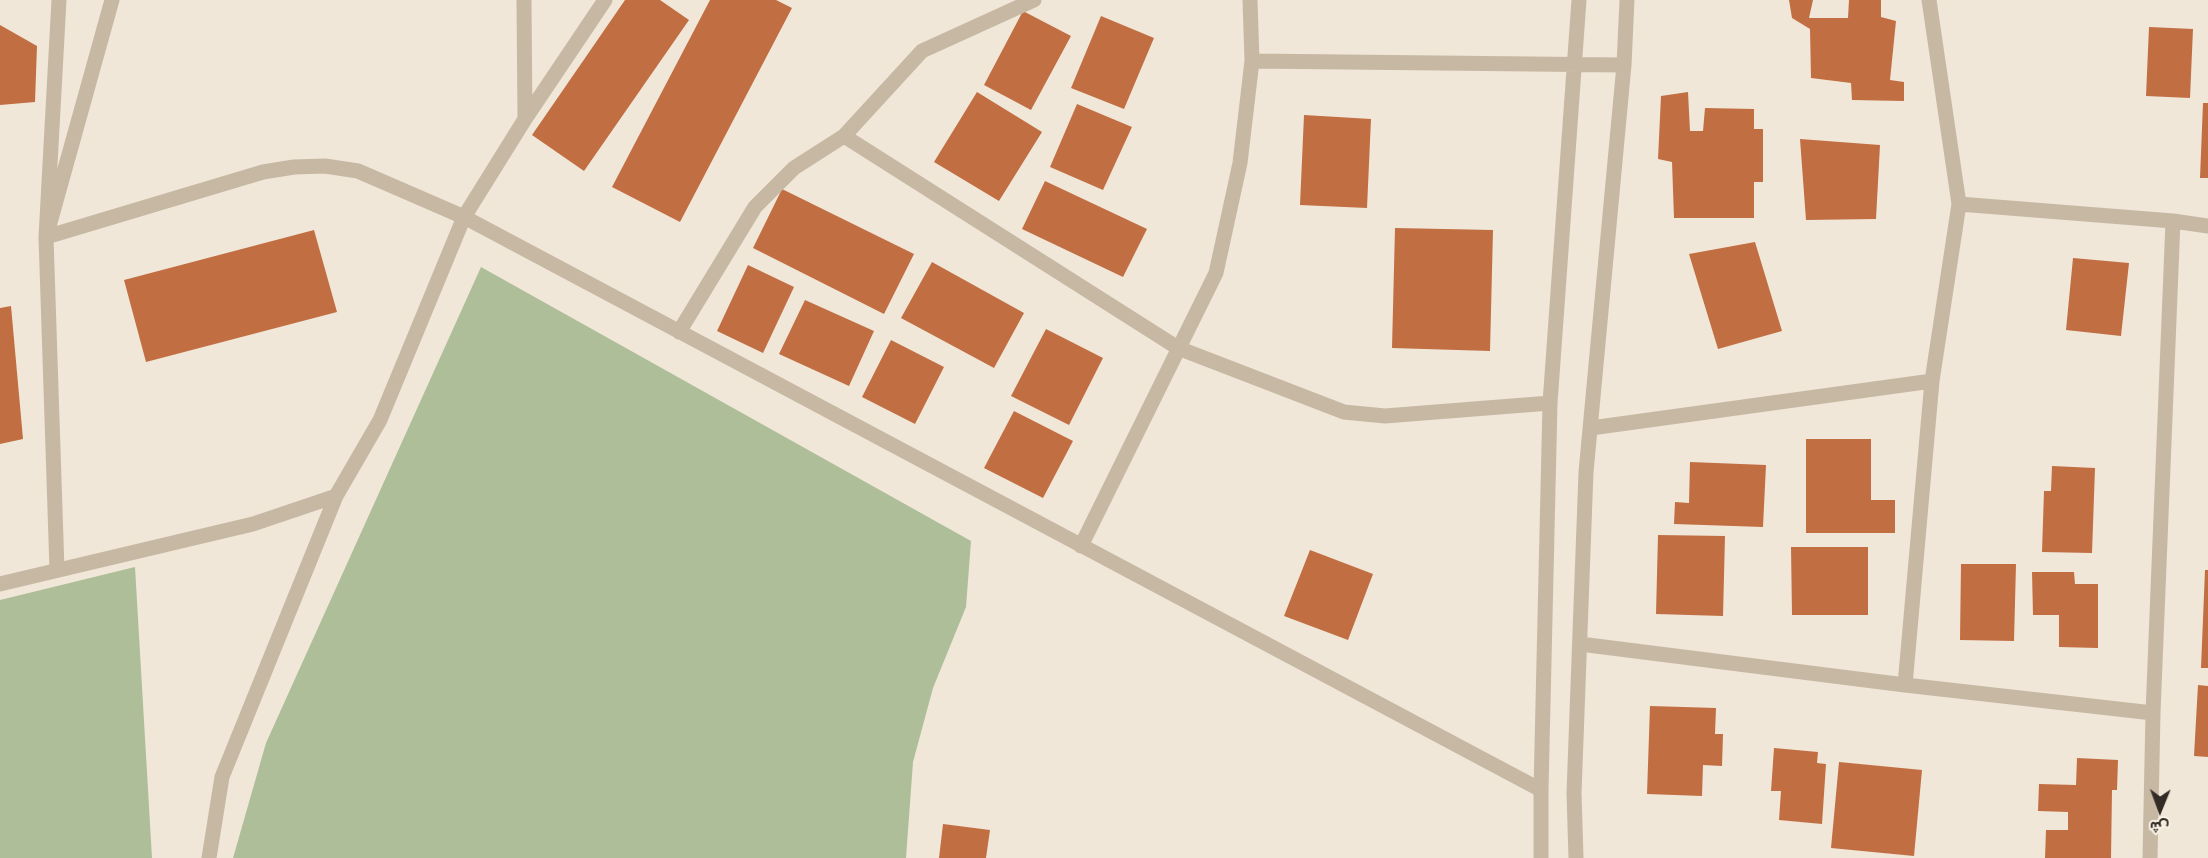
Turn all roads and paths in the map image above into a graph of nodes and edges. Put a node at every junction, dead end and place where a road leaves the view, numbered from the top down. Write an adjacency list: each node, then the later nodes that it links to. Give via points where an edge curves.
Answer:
1 (59, 0): 19 (street)
2 (112, 0): 19 (street)
3 (524, 0): 13 (street)
4 (605, 0): 13 (street)
5 (1034, 0): 14 (street, via 922,51)
6 (1250, 0): 10 (street)
7 (1579, 0): 11 (street)
8 (1627, 0): 12 (street)
9 (1929, 0): 15 (street)
10 (1252, 61): 11 (street); 21 (street, via 1240,163 1216,273)
11 (1576, 64): 12 (street); 23 (street)
12 (1624, 65): 24 (street)
13 (525, 119): 16 (street)
14 (844, 136): 20 (street, via 794,168 755,207); 21 (street)
15 (1959, 204): 17 (street); 22 (street)
16 (464, 218): 19 (street, via 358,171 294,167 263,172); 20 (street); 25 (street, via 380,420)
17 (2173, 221): 18 (street); 31 (street)
18 (2208, 226)
19 (46, 237): 27 (street)
20 (679, 332): 26 (street)
21 (1178, 348): 23 (street, via 1344,412 1385,416); 26 (street)
22 (1932, 381): 24 (street); 30 (street)
23 (1550, 403): 32 (street)
24 (1591, 428): 29 (street)
25 (336, 496): 27 (street, via 253,524); 33 (street, via 222,777)
26 (1081, 546): 32 (street)
27 (57, 570): 28 (street)
28 (0, 584)
29 (1580, 644): 30 (street); 35 (street, via 1574,793)
30 (1905, 685): 31 (street)
31 (2154, 713): 36 (street)
32 (1541, 790): 34 (street)
33 (209, 858)
34 (1541, 858)
35 (1576, 858)
36 (2150, 858)

